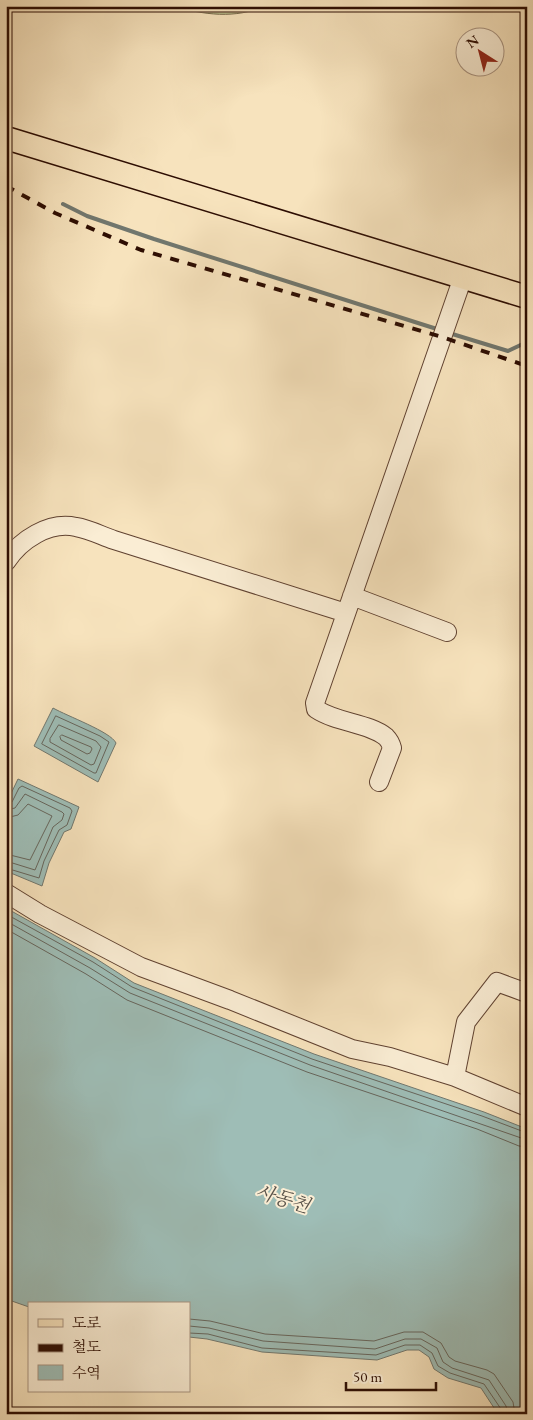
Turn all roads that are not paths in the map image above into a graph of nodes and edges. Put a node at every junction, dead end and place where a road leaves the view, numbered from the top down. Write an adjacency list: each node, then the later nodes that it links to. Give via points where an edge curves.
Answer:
1 (6, 138): 2 (main road)
2 (463, 277): 3 (main road); 5 (street)
3 (527, 297)
4 (6, 562): 6 (street, via 20,544 38,533 58,526 76,526)
5 (352, 596): 6 (street); 7 (street)
6 (346, 613): 8 (street, via 315,703 316,709 326,716 378,732 388,739 392,748)
7 (447, 632)
8 (379, 782)
9 (6, 893): 11 (street, via 141,967 352,1049)
10 (527, 993): 11 (street, via 497,982 466,1022)
11 (455, 1077): 12 (street)
12 (527, 1107)

